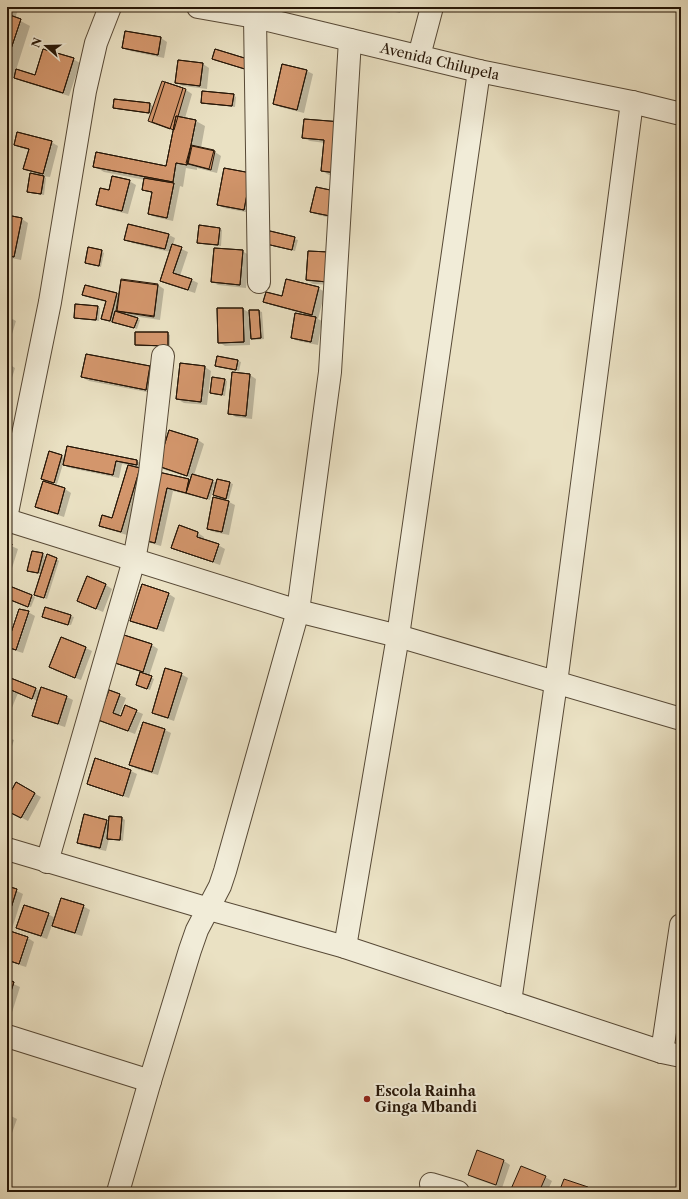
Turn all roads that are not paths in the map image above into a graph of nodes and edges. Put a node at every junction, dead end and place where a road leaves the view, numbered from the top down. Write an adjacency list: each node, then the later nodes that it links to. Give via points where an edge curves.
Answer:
1 (110, 7): 12 (street, via 96,43 85,91 50,302)
2 (198, 7): 4 (street, Avenida Chilupela)
3 (432, 7): 6 (street)
4 (255, 17): 5 (street, Avenida Chilupela); 10 (street)
5 (350, 40): 6 (street, Avenida Chilupela); 15 (street, via 330,372)
6 (419, 56): 7 (street, Avenida Chilupela)
7 (479, 71): 8 (street, Avenida Chilupela); 16 (street)
8 (632, 102): 9 (street, Avenida Chilupela); 17 (street)
9 (681, 114)
10 (259, 282)
11 (163, 356): 14 (street, via 150,473)
12 (7, 513)
13 (7, 520): 14 (street)
14 (134, 560): 15 (street); 20 (street)
15 (298, 611): 16 (street); 21 (street, via 226,871)
16 (398, 636): 17 (street); 23 (street)
17 (556, 683): 18 (street); 24 (street)
18 (681, 719)
19 (7, 849): 20 (street)
20 (47, 862): 21 (street)
21 (209, 909): 23 (street); 27 (street, via 197,930 190,950)
22 (681, 925): 26 (street)
23 (345, 947): 24 (street)
24 (510, 1002): 26 (street)
25 (7, 1036): 27 (street)
26 (672, 1054)
27 (150, 1081): 29 (street)
28 (431, 1184): 30 (street)
29 (118, 1192)
30 (458, 1192)

